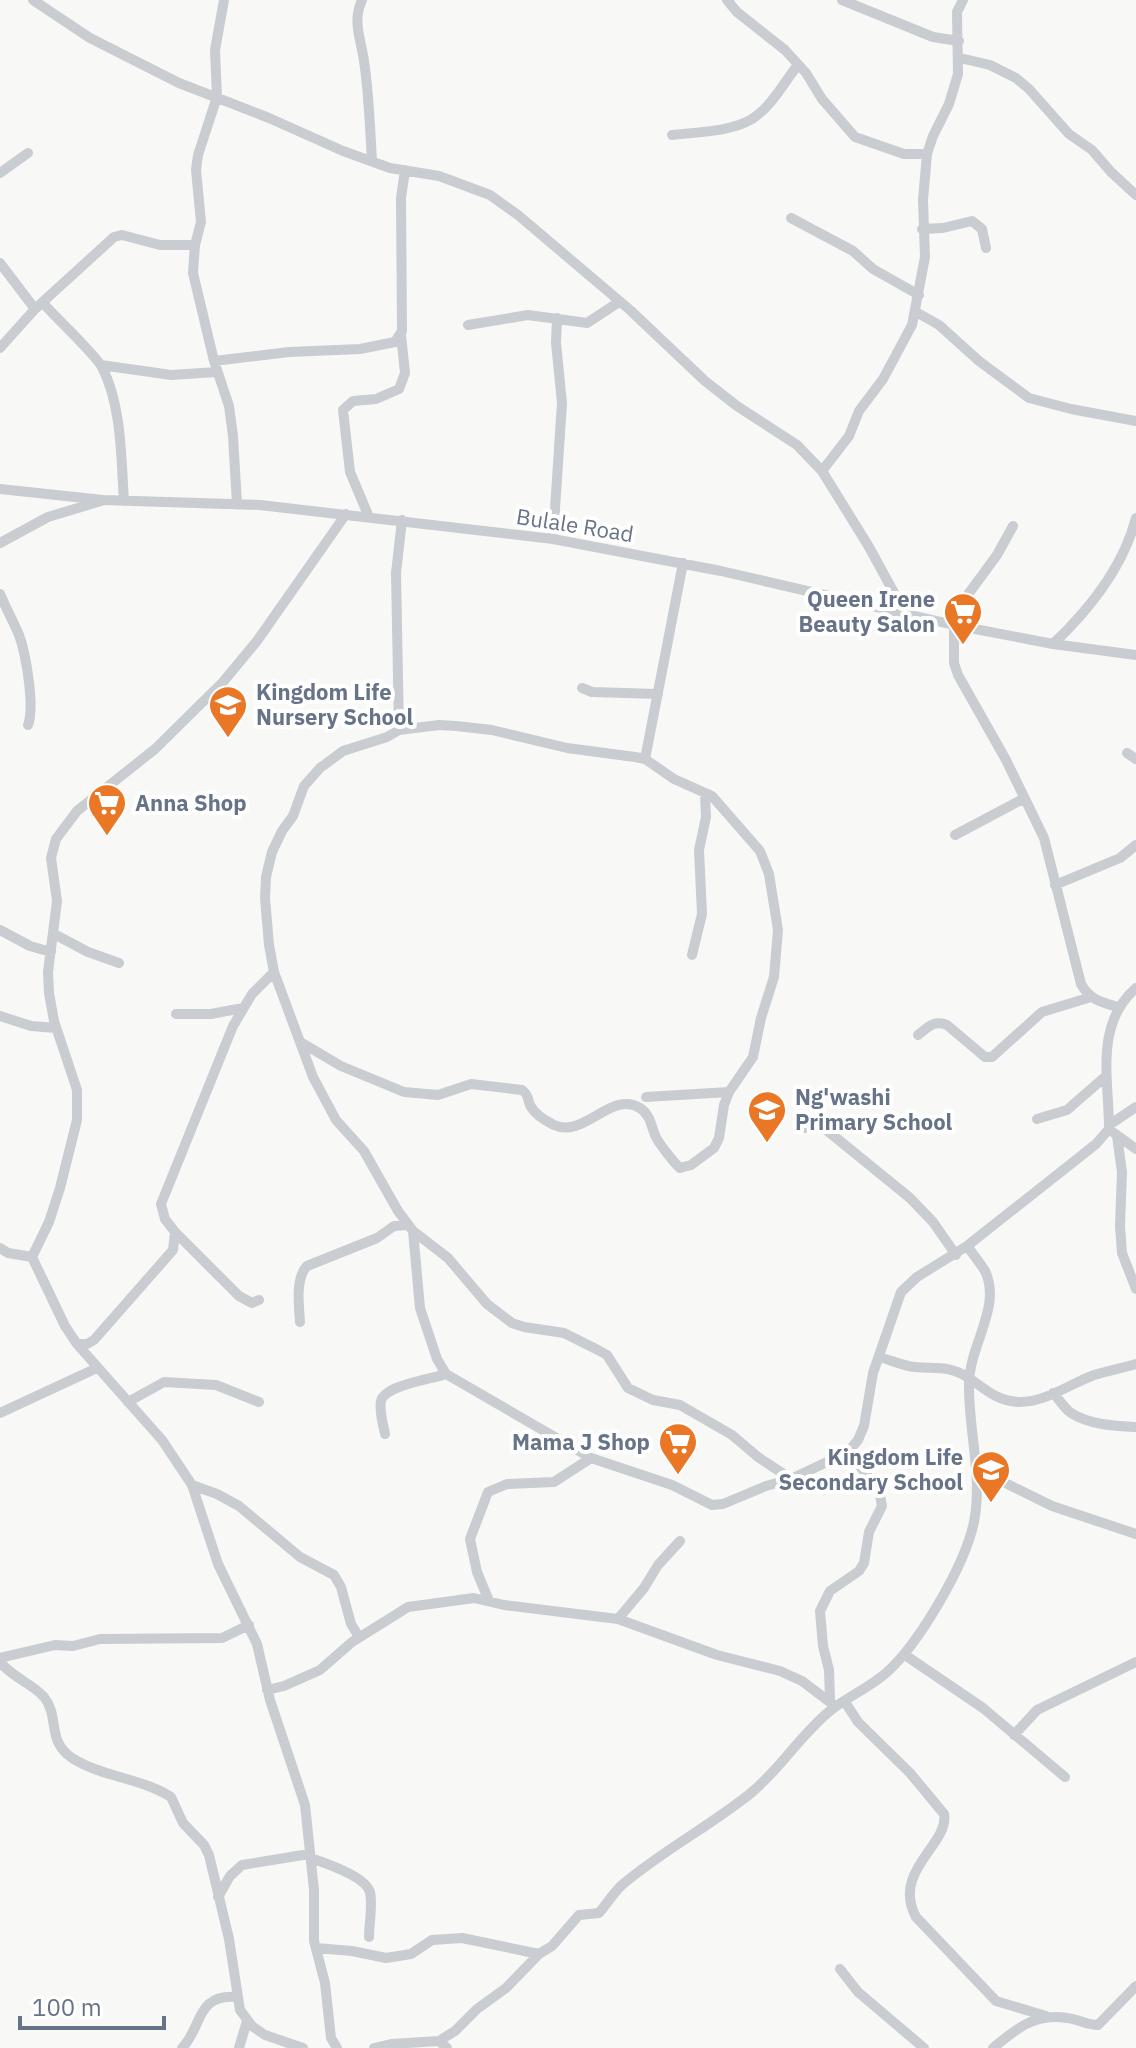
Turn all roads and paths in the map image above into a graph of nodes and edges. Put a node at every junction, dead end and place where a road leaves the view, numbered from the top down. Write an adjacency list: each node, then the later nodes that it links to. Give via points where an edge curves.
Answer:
1 (33, 0): 10 (street, via 124,57)
2 (224, 0): 10 (street, via 215,50)
3 (362, 0): 14 (street, via 357,34)
4 (727, 0): 9 (street)
5 (842, 0): 7 (street, via 933,37)
6 (963, 0): 7 (street, via 957,12)
7 (959, 41): 8 (street)
8 (960, 58): 13 (street, via 954,91); 17 (street, via 1016,78)
9 (797, 66): 11 (street, via 750,120); 13 (street, via 855,137 904,154)
10 (217, 97): 14 (street); 20 (street, via 198,155 201,222)
11 (672, 135)
12 (28, 153): 16 (street)
13 (927, 154): 19 (street)
14 (372, 161): 15 (street)
15 (405, 170): 24 (street, via 490,195); 29 (street)
16 (0, 173)
17 (1136, 195)
18 (791, 218): 23 (street)
19 (922, 229): 21 (street, via 972,221 982,229); 23 (street, via 925,257)
20 (195, 245): 25 (street, via 114,237); 32 (street, via 193,273)
21 (986, 248)
22 (0, 263): 25 (street)
23 (919, 295): 26 (street)
24 (619, 302): 27 (street, via 587,323); 34 (street, via 705,381 797,445)
25 (39, 306): 30 (street); 31 (street)
26 (916, 312): 33 (street, via 1029,398); 34 (street, via 899,353)
27 (557, 318): 28 (street, via 512,316); 44 (street, via 562,403)
28 (468, 325)
29 (401, 335): 32 (street, via 391,344 289,352); 40 (street, via 405,373 399,389 353,401 343,410 350,472)
30 (0, 348)
31 (101, 365): 32 (street, via 171,375); 37 (street, via 120,442)
32 (216, 366): 38 (street, via 229,406)
33 (1136, 421)
34 (822, 471): 48 (street)
35 (0, 489): 36 (street, Bulale Road)
36 (103, 500): 37 (street, Bulale Road); 45 (street, via 48,517)
37 (124, 501): 38 (street, Bulale Road)
38 (237, 504): 39 (street, Bulale Road)
39 (346, 514): 40 (street, Bulale Road); 63 (street, via 223,682 176,730 66,824 51,858 57,901)
40 (369, 517): 42 (street, Bulale Road)
41 (1136, 518): 50 (street, via 1104,586)
42 (402, 520): 44 (street, Bulale Road); 55 (street, via 396,573)
43 (1013, 526): 49 (street)
44 (553, 539): 46 (street, Bulale Road)
45 (0, 543)
46 (683, 563): 48 (street, Bulale Road); 53 (street)
47 (0, 594): 54 (street, via 24,655)
48 (905, 613): 49 (street, Bulale Road)
49 (951, 624): 50 (street, Bulale Road); 58 (street, via 958,675)
50 (1053, 644): 51 (street, Bulale Road)
51 (1136, 655)
52 (582, 688): 53 (street)
53 (658, 694): 56 (street)
54 (28, 725)
55 (399, 730): 56 (street, via 439,725 492,730); 67 (street, via 343,751 304,786 272,852 266,877)
56 (645, 759): 57 (street)
57 (705, 793): 65 (street, via 699,850 702,914); 78 (street, via 760,851 778,930 774,977 759,1039)
58 (1023, 799): 59 (street); 61 (street, via 1049,852)
59 (955, 835)
60 (1136, 845): 61 (street, via 1120,858)
61 (1055, 885): 69 (street, via 1076,969)
62 (0, 930): 64 (street)
63 (54, 934): 64 (street); 66 (street)
64 (51, 952): 74 (street, via 49,996)
65 (692, 955)
66 (119, 963)
67 (274, 972): 71 (street); 76 (street)
68 (1136, 988): 70 (street)
69 (1091, 997): 70 (street); 75 (street, via 1042,1012 992,1057 985,1057 947,1025 934,1023)
70 (1118, 1007): 77 (street, via 1111,1020)
71 (243, 1008): 72 (street); 88 (street, via 161,1204)
72 (176, 1014)
73 (0, 1016): 74 (street)
74 (56, 1028): 92 (street, via 77,1090 77,1120 60,1188)
75 (918, 1035)
76 (302, 1043): 78 (street, via 404,1092 438,1095 471,1084 522,1090 535,1113 558,1127 576,1126 622,1104 633,1105 646,1113 656,1137 680,1168 714,1148); 85 (street, via 336,1120 364,1151)
77 (1106, 1076): 81 (street, via 1067,1110); 83 (street)
78 (729, 1092): 79 (street)
79 (646, 1097)
80 (1136, 1107): 83 (street)
81 (1037, 1119)
82 (804, 1128): 91 (street, via 824,1128 910,1198)
83 (1112, 1130): 84 (street); 89 (street); 93 (street, via 1122,1172 1122,1253)
84 (1136, 1149)
85 (400, 1214): 86 (street); 87 (street)
86 (394, 1226): 87 (street); 95 (street, via 302,1270)
87 (410, 1228): 100 (street, via 420,1308); 111 (street, via 512,1323 564,1333 607,1355 628,1388 680,1405)
88 (175, 1232): 94 (street, via 239,1296 252,1303); 96 (street, via 173,1250 151,1276 94,1340)
89 (967, 1246): 91 (street); 101 (street, via 984,1269 991,1296)
90 (3, 1252): 92 (street)
91 (956, 1255): 97 (street, via 901,1292)
92 (32, 1257): 96 (street)
93 (1136, 1289)
94 (259, 1300)
95 (300, 1322)
96 (77, 1344): 99 (street)
97 (879, 1357): 101 (street, via 910,1366 940,1366); 108 (street, via 864,1426)
98 (1136, 1364): 102 (street)
99 (97, 1368): 103 (street); 105 (street)
100 (446, 1374): 107 (street, via 385,1394); 109 (street)
101 (969, 1378): 102 (street, via 1003,1400 1029,1401); 110 (street)
102 (1053, 1393): 106 (street, via 1071,1413)
103 (128, 1402): 104 (street, via 164,1382 216,1385); 112 (street)
104 (259, 1402)
105 (0, 1413)
106 (1136, 1427)
107 (385, 1434)
108 (848, 1452): 111 (street); 123 (street, via 879,1490 882,1506 869,1532 864,1563 825,1596 820,1611)
109 (591, 1458): 111 (street, via 681,1488 712,1505); 115 (street, via 554,1482 507,1484 488,1492 470,1539)
110 (977, 1469): 113 (street, via 1052,1506); 119 (street, via 977,1505 966,1547)
111 (791, 1479)
112 (192, 1485): 117 (street, via 218,1564); 118 (street, via 239,1506 300,1557 334,1575)
113 (1136, 1534)
114 (680, 1541): 116 (street)
115 (489, 1601): 116 (street); 118 (street, via 474,1598 408,1607)
116 (618, 1619): 123 (street, via 717,1655 780,1671)
117 (249, 1625): 120 (street, via 222,1638 100,1639); 122 (street)
118 (359, 1637): 122 (street, via 320,1670)
119 (905, 1655): 123 (street, via 868,1687); 124 (street)
120 (0, 1660): 127 (street, via 44,1697 61,1750 171,1797 185,1826 207,1849)
121 (1136, 1662): 124 (street, via 1037,1710)
122 (267, 1690): 126 (street, via 300,1786)
123 (837, 1703): 130 (street, via 752,1792 627,1881 599,1913 579,1915); 134 (street, via 944,1814 941,1834 915,1872 911,1896 916,1917 996,2001)
124 (1014, 1735): 125 (street)
125 (1065, 1777)
126 (310, 1856): 127 (street, via 242,1865); 128 (street, via 364,1884 370,1895); 129 (street)
127 (218, 1897): 133 (street)
128 (369, 1937)
129 (316, 1948): 130 (street, via 386,1958 411,1954 432,1940 462,1938); 140 (street)
130 (539, 1954): 136 (street)
131 (840, 1969): 142 (street, via 858,1992)
132 (1136, 1986): 134 (street, via 1098,2025)
133 (237, 1997): 135 (street); 137 (street, via 219,1998 203,2009)
134 (1046, 2016): 143 (street, via 1024,2023)
135 (247, 2021): 138 (street); 139 (street, via 265,2035)
136 (443, 2045): 141 (street)
137 (182, 2048)
138 (239, 2048)
139 (303, 2048)
140 (337, 2048)
141 (374, 2048)
142 (924, 2048)
143 (993, 2048)

